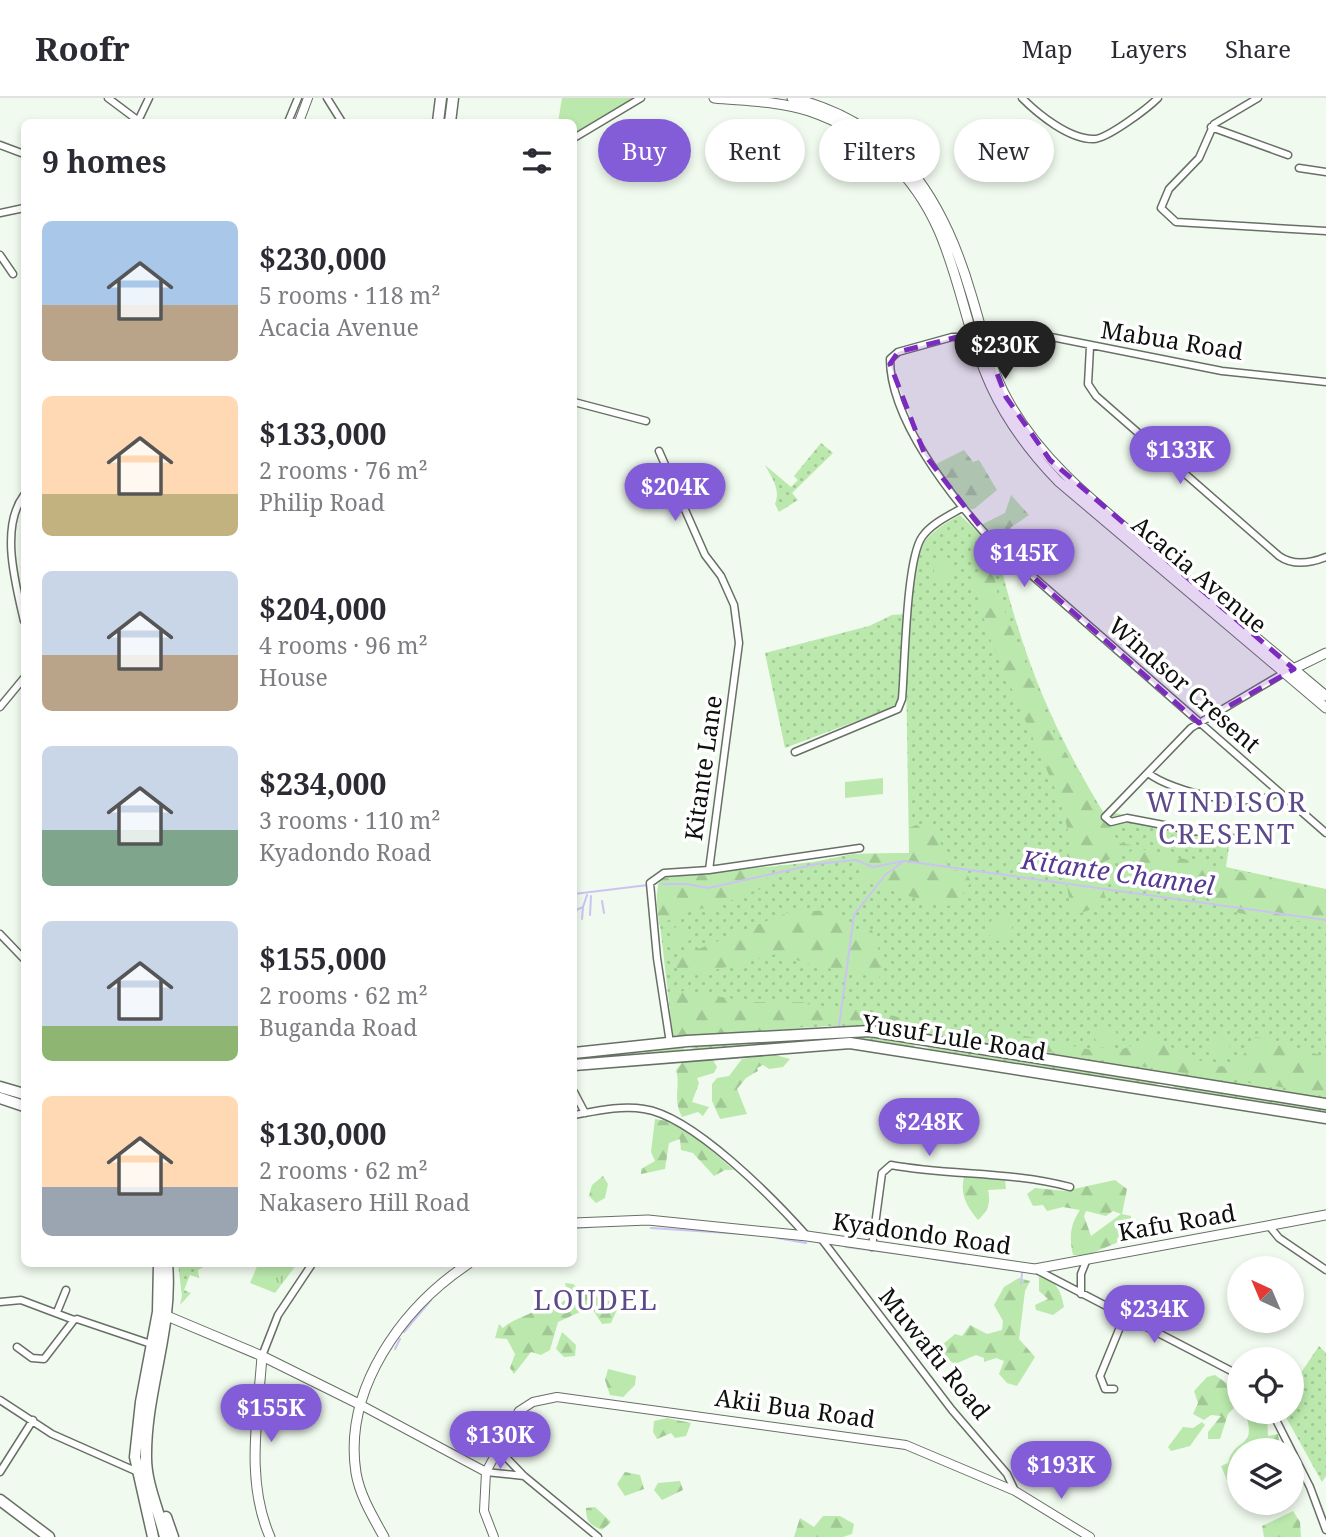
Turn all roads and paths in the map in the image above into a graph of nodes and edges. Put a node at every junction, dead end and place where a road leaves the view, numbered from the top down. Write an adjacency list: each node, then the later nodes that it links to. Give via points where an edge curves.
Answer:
1 (108, 98): 15 (street)
2 (149, 98): 16 (street)
3 (298, 98): 17 (street)
4 (308, 98): 18 (street)
5 (327, 98): 19 (street)
6 (441, 98): 20 (main road)
7 (453, 98): 21 (main road)
8 (641, 98): 23 (street)
9 (714, 98): 14 (main road, Acacia Avenue)
10 (792, 98): 34 (main road, Acacia Avenue, via 822,106 868,131 923,183 956,243)
11 (1022, 98): 12 (street, via 1074,135 1093,139)
12 (1158, 98)
13 (1258, 98): 22 (street)
14 (727, 99): 34 (main road, Acacia Avenue, via 807,111 852,131 889,159 919,191 943,234)
15 (135, 119)
16 (140, 119)
17 (289, 119)
18 (300, 119)
19 (340, 119)
20 (438, 119)
21 (450, 119)
22 (1211, 127): 26 (street); 31 (street, via 1195,165 1164,195 1163,212 1187,224)
23 (577, 136)
24 (0, 145): 25 (street)
25 (21, 153)
26 (1288, 155)
27 (1299, 168): 28 (street)
28 (1326, 172)
29 (21, 209): 30 (street)
30 (0, 213)
31 (1326, 232)
32 (0, 255): 33 (street)
33 (13, 274)
34 (977, 334): 35 (street, Mabua Road, via 1011,330); 41 (street, Windsor Cresent, via 898,352 890,359 910,426); 45 (main road, Acacia Avenue, via 1006,397 1050,460 1114,520); 46 (main road, Acacia Avenue, via 1001,406 1050,473)
35 (1090, 347): 36 (street, Mabua Road, via 1222,371); 42 (street, via 1088,384 1096,396 1286,561 1305,563)
36 (1326, 382)
37 (577, 403): 38 (street)
38 (646, 421)
39 (659, 451): 58 (street, Kitante Lane, via 705,555 734,605 739,643)
40 (21, 499): 43 (street, via 11,511 6,541)
41 (962, 508): 51 (street, Windsor Cresent, via 1016,564); 52 (street, via 931,528 918,544 898,709)
42 (1326, 557)
43 (21, 608)
44 (1326, 653): 45 (main road)
45 (1294, 669): 46 (main road); 48 (main road, Acacia Avenue)
46 (1284, 673): 50 (main road, Acacia Avenue); 51 (street)
47 (21, 682): 49 (street)
48 (1326, 696)
49 (0, 707)
50 (1326, 708)
51 (1199, 723): 53 (street); 54 (street, Windsor Cresent)
52 (795, 752)
53 (1148, 773): 54 (street, via 1167,784 1240,801 1262,801); 56 (street, via 1108,813 1107,820 1127,818)
54 (1278, 792): 55 (street, Windsor Cresent)
55 (1326, 833)
56 (1247, 841)
57 (860, 848): 58 (street)
58 (709, 870): 62 (street, Kitante Lane, via 664,873 650,883)
59 (0, 934): 60 (street)
60 (21, 956)
61 (920, 1038): 62 (main road, Yusuf Lule Road, via 851,1031); 63 (main road); 71 (main road, Yusuf Lule Road)
62 (670, 1044): 64 (main road, Yusuf Lule Road)
63 (919, 1051): 65 (main road, Yusuf Lule Road, via 850,1043); 71 (main road, Yusuf Lule Road)
64 (577, 1053)
65 (577, 1065)
66 (0, 1087): 67 (main road)
67 (21, 1093)
68 (0, 1098): 70 (main road)
69 (577, 1098): 72 (street)
70 (21, 1105)
71 (1325, 1111)
72 (585, 1113): 73 (street); 78 (street, via 644,1108 678,1120 753,1182)
73 (577, 1114)
74 (1070, 1186): 80 (street, via 891,1164 882,1173)
75 (1326, 1215): 77 (main road, Kafu Road)
76 (577, 1223): 78 (main road, Kyadondo Road, via 648,1220)
77 (1270, 1227): 81 (main road, Kafu Road); 87 (street)
78 (807, 1236): 79 (main road, Kyadondo Road)
79 (823, 1241): 80 (main road, Kyadondo Road); 111 (street, Muwafu Road, via 1007,1474)
80 (872, 1247): 86 (main road, Kyadondo Road)
81 (1087, 1259): 86 (main road, Kafu Road); 89 (street)
82 (159, 1267): 95 (main road, via 158,1312)
83 (167, 1267): 93 (main road)
84 (310, 1267): 97 (street, via 278,1315)
85 (463, 1267): 102 (main road, via 411,1313)
86 (1035, 1269): 89 (street, Kyadondo Road)
87 (1326, 1270)
88 (66, 1290): 91 (street)
89 (1081, 1294): 92 (street, Kyadondo Road)
90 (0, 1302): 91 (street, via 21,1300)
91 (57, 1312): 94 (street)
92 (1125, 1315): 98 (street, Kyadondo Road); 99 (street, via 1100,1376 1105,1389)
93 (167, 1316): 97 (main road); 101 (main road)
94 (74, 1320): 95 (street); 96 (street, via 44,1359 32,1358)
95 (151, 1343): 101 (main road)
96 (17, 1347)
97 (262, 1356): 102 (main road); 118 (main road, via 254,1470)
98 (1227, 1369)
99 (1114, 1389)
100 (0, 1400): 103 (street)
101 (146, 1403): 108 (main road, via 135,1457); 110 (main road)
102 (359, 1404): 107 (street); 119 (main road, via 356,1475)
103 (33, 1420): 106 (street); 108 (street, via 52,1434)
104 (1278, 1424): 113 (street)
105 (497, 1448): 107 (street, Akii Bua Road); 109 (street); 111 (street, Akii Bua Road, via 525,1405 569,1397 898,1443)
106 (0, 1472)
107 (486, 1472): 109 (street); 120 (street, via 484,1511)
108 (140, 1473): 115 (main road)
109 (524, 1476): 121 (street)
110 (151, 1483): 116 (main road); 117 (main road)
111 (1015, 1491): 122 (street, Akii Bua Road)
112 (0, 1500): 114 (main road)
113 (1326, 1530)
114 (49, 1537)
115 (153, 1537)
116 (165, 1537)
117 (173, 1537)
118 (270, 1537)
119 (384, 1537)
120 (494, 1537)
121 (598, 1537)
122 (1090, 1537)

